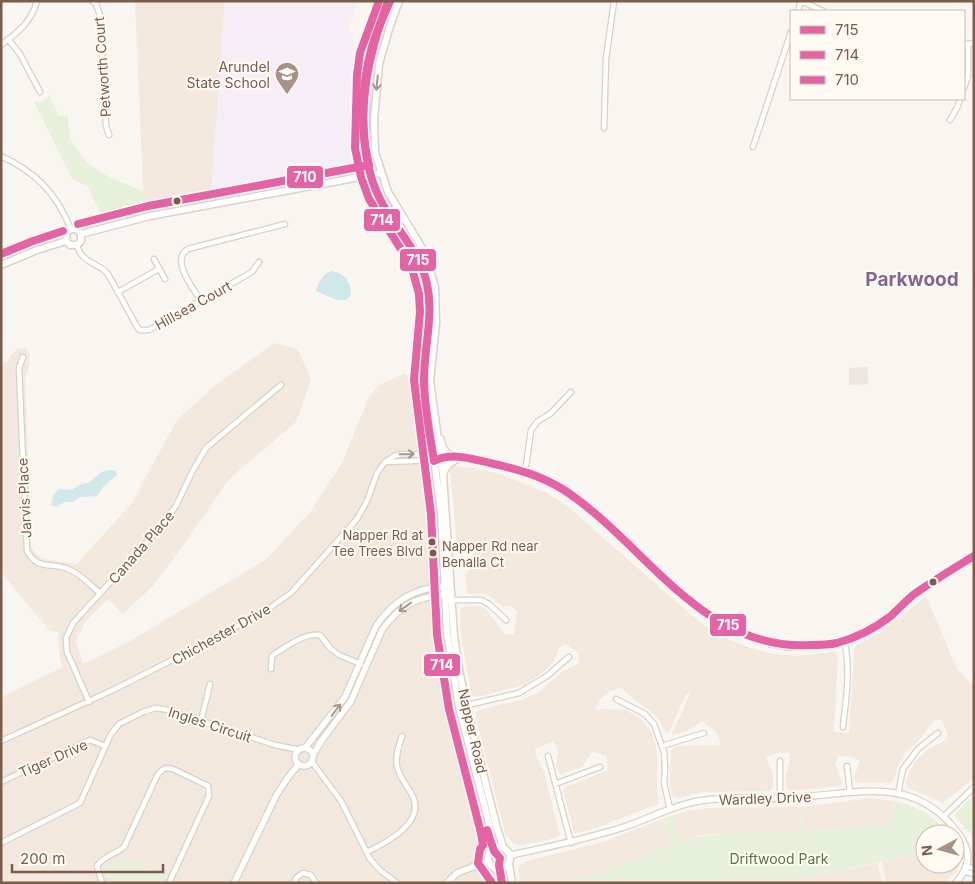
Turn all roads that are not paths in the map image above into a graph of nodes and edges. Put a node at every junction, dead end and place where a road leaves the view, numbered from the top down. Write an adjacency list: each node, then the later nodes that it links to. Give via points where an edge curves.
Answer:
1 (37, 1): 9 (street, via 27,24)
2 (92, 1): 17 (street, Petworth Court, via 100,15)
3 (390, 1): 21 (main road, Napper Road, via 370,54 367,75 364,129)
4 (399, 1): 20 (main road, Napper Road, one-way to 20, via 383,46 377,81 374,139)
5 (614, 1): 16 (street, via 606,59)
6 (801, 1): 7 (street)
7 (821, 10)
8 (790, 35): 18 (street)
9 (8, 40): 11 (street); 13 (street, via 20,54)
10 (969, 44): 12 (street)
11 (1, 45)
12 (965, 85)
13 (40, 92)
14 (960, 100): 15 (street)
15 (950, 120)
16 (604, 128)
17 (109, 135)
18 (753, 147)
19 (1, 156): 23 (street, via 20,164 48,188)
20 (381, 173): 21 (main road); 37 (main road, Napper Road, via 388,192 424,251 435,287 436,323 430,381)
21 (371, 175): 24 (main road, via 150,216); 38 (main road, Napper Road, via 381,200 413,248 428,285 430,312 424,380)
22 (285, 224): 33 (street, via 183,252 183,270)
23 (71, 229): 24 (main road); 25 (main road, via 66,232)
24 (82, 234): 26 (main road)
25 (66, 240): 26 (main road, via 70,245); 29 (main road)
26 (77, 245): 32 (street, Hillsea Court, via 83,258 103,268)
27 (154, 259): 30 (street)
28 (258, 262): 33 (street, Hillsea Court, via 252,272)
29 (1, 265)
30 (159, 269): 31 (street); 32 (street)
31 (165, 279)
32 (118, 292): 33 (street, Hillsea Court, via 139,330 144,331)
33 (201, 301)
34 (23, 357): 44 (street, Jarvis Place, via 19,368 27,551 40,564 69,569)
35 (281, 384): 44 (street, Canada Place, via 206,448 176,506)
36 (571, 392): 40 (street, via 531,430)
37 (433, 410): 38 (main road, Napper Road); 39 (street, via 442,447 450,455)
38 (435, 458): 39 (street); 41 (main road, Napper Road); 43 (main road, Napper Road); 53 (street, Chichester Drive, via 385,462 357,519 291,593 220,636)
39 (460, 458): 40 (street); 41 (street, via 451,462)
40 (523, 471): 47 (street, via 544,479 590,509 671,584 707,614 736,632 754,640 788,647 818,646)
41 (443, 475): 43 (main road, Napper Road)
42 (974, 556): 47 (street, via 918,593 884,621)
43 (448, 586): 45 (main road, Napper Road); 49 (street, via 414,592 397,602 376,626)
44 (100, 594): 53 (street, Canada Place, via 73,623 66,638 67,652)
45 (448, 597): 46 (street, via 481,600); 49 (street, one-way to 49, via 425,596 402,609 388,621); 54 (main road, Napper Road)
46 (506, 620)
47 (844, 640): 56 (street, via 848,674)
48 (569, 657): 54 (street, via 547,676 519,693)
49 (363, 665): 50 (street, via 331,649 320,635 311,634 272,656); 63 (street, one-way to 49, via 345,697); 64 (street, via 351,701)
50 (271, 670)
51 (210, 684): 55 (street)
52 (616, 699): 62 (street, via 646,714 654,724)
53 (89, 702): 60 (street, Chichester Drive)
54 (463, 707): 81 (main road, Napper Road); 82 (main road, Napper Road)
55 (201, 721): 61 (street, Ingles Circuit, via 156,708 119,724); 63 (street, Ingles Circuit, via 275,745)
56 (843, 727)
57 (704, 733): 62 (street)
58 (938, 734): 75 (street, via 918,749 903,769)
59 (402, 736): 83 (street, via 397,766 413,796 416,812 411,822 387,842)
60 (1, 741)
61 (105, 746): 71 (street, Tiger Drive, via 90,740); 79 (street, Ingles Circuit, via 80,804)
62 (662, 746): 77 (street, via 664,783)
63 (303, 749): 64 (street); 68 (street, via 296,756)
64 (313, 755): 67 (street)
65 (548, 756): 72 (street)
66 (780, 761): 76 (street)
67 (312, 762): 68 (street, via 305,766); 83 (street, via 341,801)
68 (299, 764): 93 (street, via 277,794)
69 (847, 766): 74 (street)
70 (600, 767): 72 (street)
71 (1, 782)
72 (555, 784): 80 (street)
73 (974, 787): 78 (street)
74 (850, 792): 75 (street, Wardley Drive, via 870,790); 76 (street, Wardley Drive)
75 (898, 794): 78 (street, Wardley Drive, via 925,803)
76 (780, 798): 77 (street, Wardley Drive, via 700,801)
77 (670, 809): 80 (street, Wardley Drive)
78 (944, 817): 89 (street, Wardley Drive, via 965,844 968,856)
79 (1, 843)
80 (571, 843): 84 (street, Wardley Drive)
81 (503, 847): 82 (main road); 84 (main road)
82 (494, 848): 85 (main road)
83 (367, 852): 96 (street, via 381,872)
84 (510, 855): 86 (main road)
85 (488, 861): 88 (main road); 97 (street, via 457,873)
86 (509, 864): 88 (main road, via 503,869); 99 (main road)
87 (974, 868): 89 (street)
88 (496, 869): 98 (main road)
89 (966, 870): 90 (street); 100 (street)
90 (974, 874)
91 (102, 883): 92 (street, via 97,866 100,860 124,847 157,776 167,768 208,786 209,796)
92 (169, 883)
93 (234, 883)
94 (294, 883): 95 (street, via 303,873 311,875)
95 (316, 883)
96 (397, 883)
97 (447, 883)
98 (503, 883)
99 (512, 883)
100 (956, 883)

